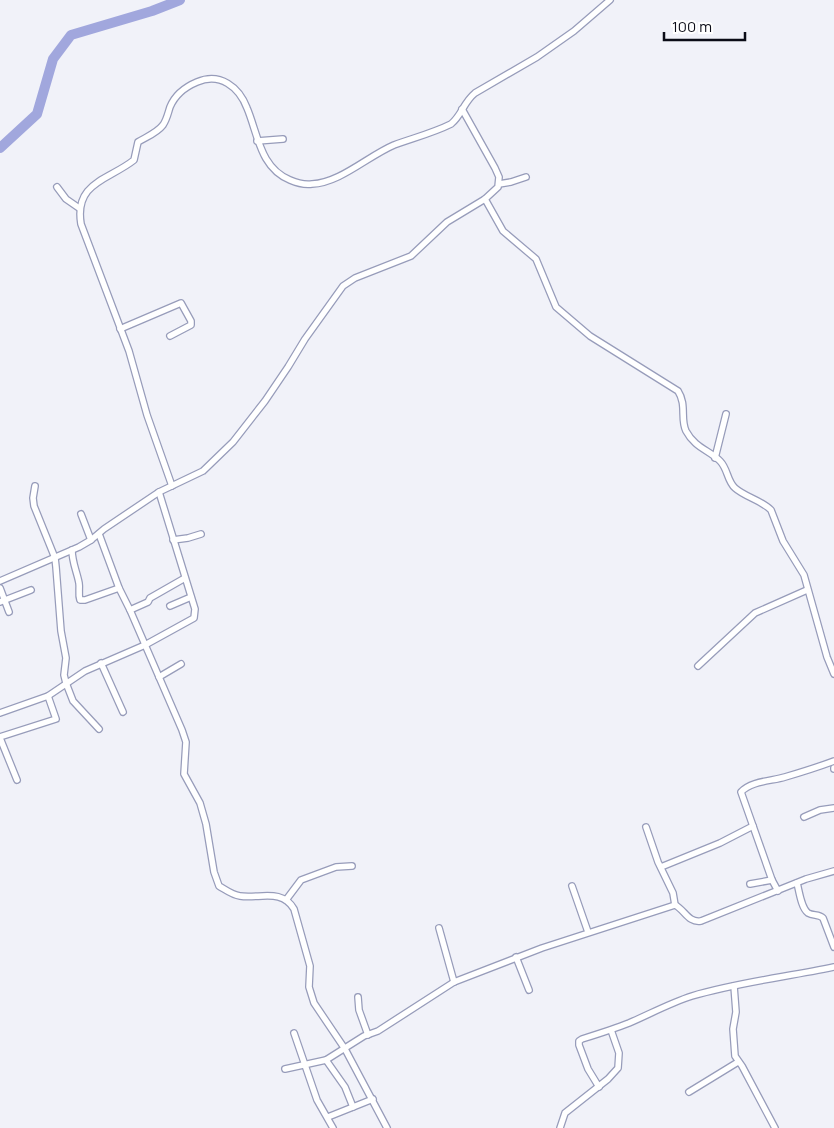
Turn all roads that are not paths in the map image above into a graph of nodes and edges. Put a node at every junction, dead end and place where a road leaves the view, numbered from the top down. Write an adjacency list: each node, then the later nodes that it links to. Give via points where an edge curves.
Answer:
1 (610, 0): 2 (street, via 537,57 475,93 466,100)
2 (462, 110): 4 (street, via 456,120 446,126 373,155 325,182 312,184 282,177 270,166); 6 (street, via 495,168)
3 (283, 139): 4 (street)
4 (258, 141): 9 (street, via 244,100 232,86 215,78 199,80 174,100 161,127 138,142 134,160 95,184 82,200)
5 (526, 177): 6 (street)
6 (498, 184): 8 (street)
7 (57, 186): 9 (street, via 66,199)
8 (485, 199): 13 (street, via 503,231 536,259 556,307 590,336 678,391 683,398 686,430 695,444); 15 (street, via 447,222 411,256 343,286 243,430 203,471)
9 (80, 208): 10 (street, via 84,236)
10 (120, 328): 11 (street, via 181,303 191,325); 15 (street)
11 (170, 336)
12 (726, 414): 13 (street)
13 (715, 458): 29 (street, via 722,464 733,487 770,510 802,571)
14 (35, 486): 23 (street, via 32,498)
15 (172, 486): 16 (street)
16 (159, 492): 18 (street); 21 (street)
17 (81, 514): 20 (street)
18 (99, 534): 20 (street); 27 (street)
19 (201, 534): 21 (street)
20 (91, 540): 22 (street)
21 (173, 540): 24 (street)
22 (72, 550): 23 (street); 27 (street, via 80,600)
23 (54, 558): 25 (street); 41 (street)
24 (185, 578): 30 (street); 33 (street)
25 (0, 581)
26 (0, 588): 31 (street)
27 (119, 588): 33 (street)
28 (31, 590): 31 (street)
29 (807, 590): 38 (street, via 756,613); 39 (street)
30 (191, 597): 32 (street); 35 (street, via 194,618)
31 (2, 601): 34 (street)
32 (170, 606)
33 (130, 610): 35 (street)
34 (9, 612)
35 (145, 645): 36 (street); 40 (street)
36 (101, 663): 41 (street); 43 (street)
37 (181, 664): 40 (street)
38 (698, 666)
39 (834, 674)
40 (160, 677): 61 (street, via 186,742 184,774 200,803 219,886 238,896 271,895)
41 (66, 683): 42 (street); 45 (street, via 73,701)
42 (48, 696): 44 (street); 46 (street, via 56,719)
43 (123, 712)
44 (0, 714)
45 (99, 729)
46 (0, 740): 48 (street)
47 (834, 761): 51 (street, via 743,790 741,794)
48 (18, 780)
49 (834, 808): 50 (street)
50 (804, 817)
51 (753, 826): 54 (street); 56 (street)
52 (646, 827): 54 (street)
53 (352, 866): 61 (street, via 336,867 301,880)
54 (661, 867): 62 (street)
55 (834, 871): 57 (street)
56 (772, 880): 58 (street); 60 (street)
57 (797, 883): 60 (street); 65 (street, via 805,909 823,918)
58 (750, 884)
59 (572, 886): 64 (street)
60 (778, 891): 62 (street, via 695,922)
61 (286, 900): 75 (street, via 294,908 309,961 310,994)
62 (675, 904): 64 (street)
63 (439, 928): 68 (street)
64 (588, 932): 66 (street)
65 (834, 947)
66 (516, 957): 68 (street); 70 (street)
67 (834, 967): 69 (street)
68 (454, 982): 74 (street)
69 (734, 986): 72 (street, via 690,997); 77 (street, via 733,1049)
70 (529, 990)
71 (358, 997): 74 (street)
72 (611, 1030): 80 (street, via 619,1053 618,1068); 80 (street, via 582,1039 579,1043 588,1069)
73 (294, 1033): 78 (street)
74 (368, 1035): 75 (street)
75 (345, 1049): 76 (street); 82 (street)
76 (326, 1060): 78 (street); 83 (street, via 345,1086)
77 (738, 1062): 81 (street); 88 (street)
78 (305, 1065): 79 (street); 84 (street, via 317,1100)
79 (286, 1069)
80 (599, 1087): 87 (street, via 565,1113)
81 (689, 1092)
82 (373, 1099): 83 (street); 86 (street)
83 (353, 1107): 84 (street)
84 (328, 1117): 85 (street)
85 (333, 1128)
86 (387, 1128)
87 (560, 1128)
88 (775, 1128)

